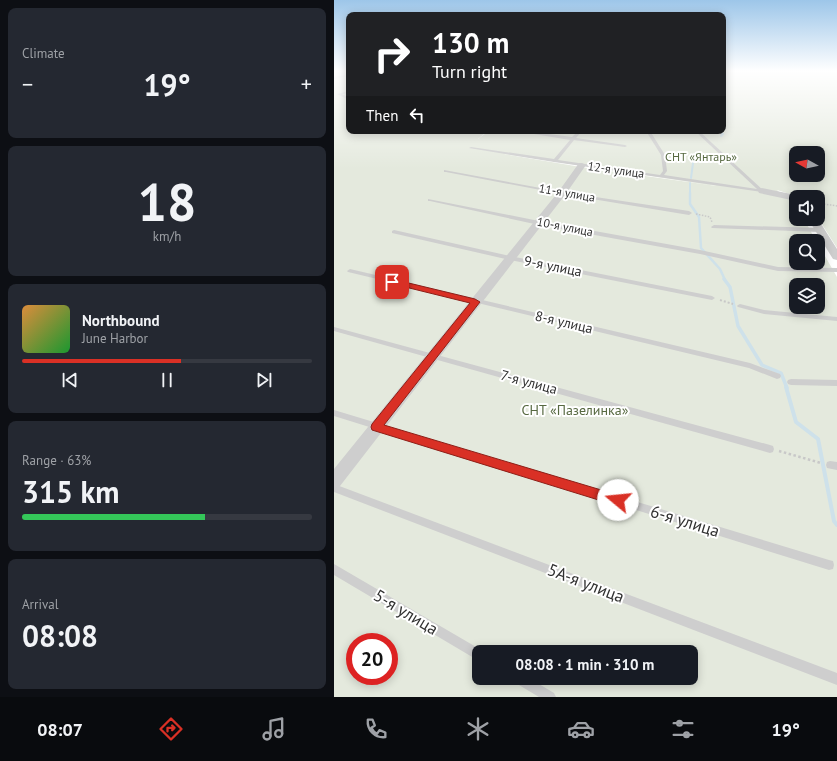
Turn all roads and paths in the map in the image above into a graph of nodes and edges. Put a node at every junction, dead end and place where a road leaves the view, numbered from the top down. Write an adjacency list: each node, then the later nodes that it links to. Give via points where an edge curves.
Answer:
1 (538, 134): 5 (lane)
2 (577, 134): 5 (lane)
3 (650, 134): 11 (lane, via 664,155 665,171)
4 (700, 134): 12 (lane)
5 (572, 139): 6 (lane); 8 (lane)
6 (626, 146)
7 (471, 148): 8 (lane, 12-я улица)
8 (554, 161): 9 (lane, 12-я улица)
9 (582, 165): 11 (lane, 12-я улица); 13 (street)
10 (446, 171): 13 (lane, 11-я улица)
11 (661, 176): 12 (lane, 12-я улица)
12 (762, 191): 14 (street)
13 (562, 193): 18 (lane, 11-я улица); 20 (street)
14 (789, 197)
15 (430, 200): 20 (lane, 10-я улица)
16 (825, 204): 17 (path)
17 (837, 206)
18 (689, 213)
19 (700, 215): 22 (path, via 710,217)
20 (538, 223): 26 (street); 27 (lane, 10-я улица, via 778,268)
21 (817, 226): 23 (street)
22 (714, 228): 23 (lane)
23 (820, 230): 25 (street)
24 (394, 232): 26 (lane, 9-я улица)
25 (837, 257)
26 (510, 258): 29 (lane, 9-я улица); 30 (street)
27 (837, 270)
28 (350, 271): 30 (lane, 8-я улица)
29 (712, 298)
30 (475, 302): 34 (street); 35 (lane, 8-я улица, via 750,366)
31 (740, 306): 32 (lane, via 764,312)
32 (837, 319)
33 (334, 329): 34 (lane, 7-я улица)
34 (432, 356): 39 (street); 40 (lane, 7-я улица)
35 (777, 376)
36 (791, 382): 37 (lane)
37 (837, 383)
38 (334, 413): 39 (lane, 6-я улица)
39 (376, 427): 42 (street); 44 (lane, 6-я улица)
40 (770, 449): 41 (path)
41 (833, 466)
42 (334, 481)
43 (334, 488): 47 (lane, 5А-я улица)
44 (829, 565)
45 (334, 569): 46 (lane, 5-я улица)
46 (472, 651)
47 (837, 679)
48 (530, 685): 49 (lane)
49 (550, 697)

